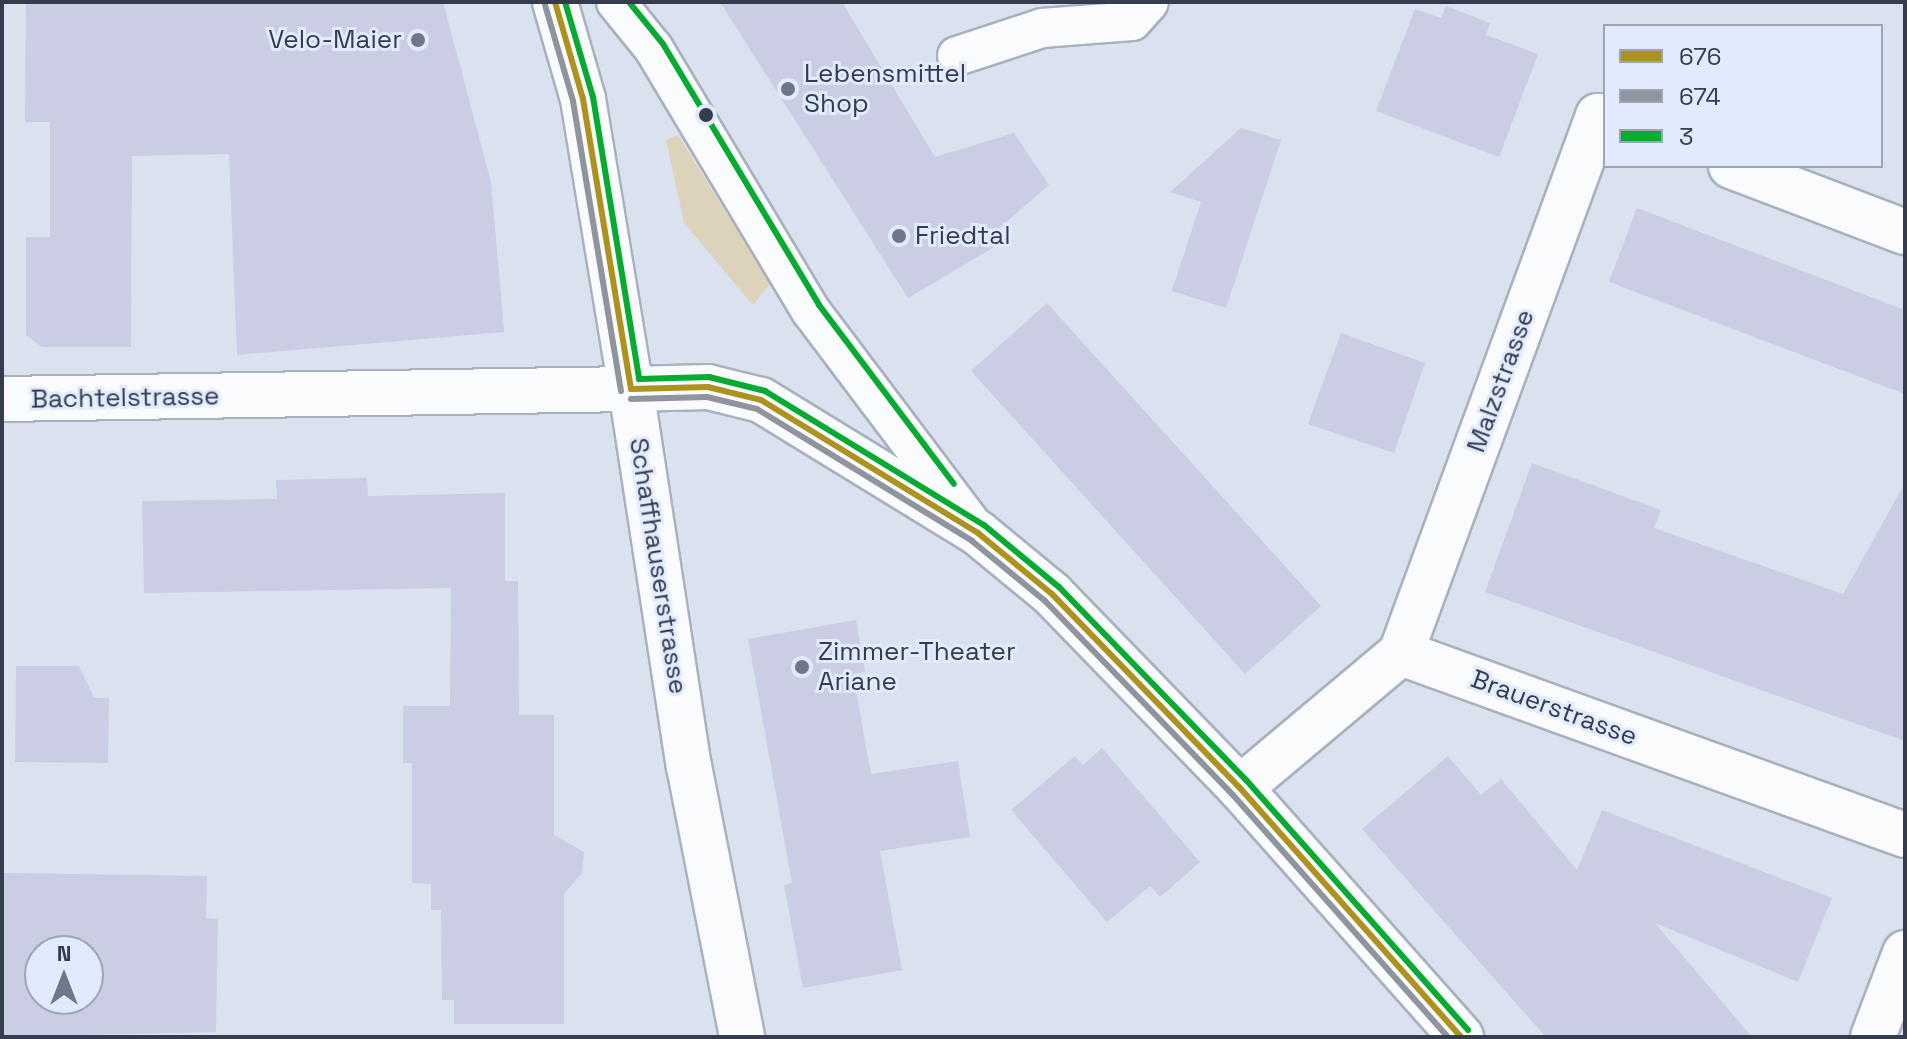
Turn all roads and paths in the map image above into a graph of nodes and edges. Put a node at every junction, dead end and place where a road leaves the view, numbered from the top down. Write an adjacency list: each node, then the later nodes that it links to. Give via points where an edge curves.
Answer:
1 (555, 2): 8 (street, Schaffhauserstrasse, via 583,99)
2 (616, 2): 10 (lane, via 654,49 811,311)
3 (1149, 2): 4 (lane, via 1132,21 1042,28)
4 (957, 56)
5 (1603, 118): 11 (street, Malzstrasse, via 1598,116)
6 (1736, 168): 7 (street)
7 (1905, 232)
8 (631, 389): 9 (street, Bachtelstrasse); 10 (street, Bachtelstrasse, via 708,387 761,400); 15 (street, Schaffhauserstrasse, via 689,766)
9 (2, 399)
10 (978, 533): 12 (street, Bachtelstrasse, via 1052,594)
11 (1401, 653): 12 (street); 13 (street, Brauerstrasse)
12 (1240, 788): 16 (street, Bachtelstrasse)
13 (1905, 835)
14 (1905, 953): 17 (street)
15 (742, 1037)
16 (1461, 1037)
17 (1873, 1037)

